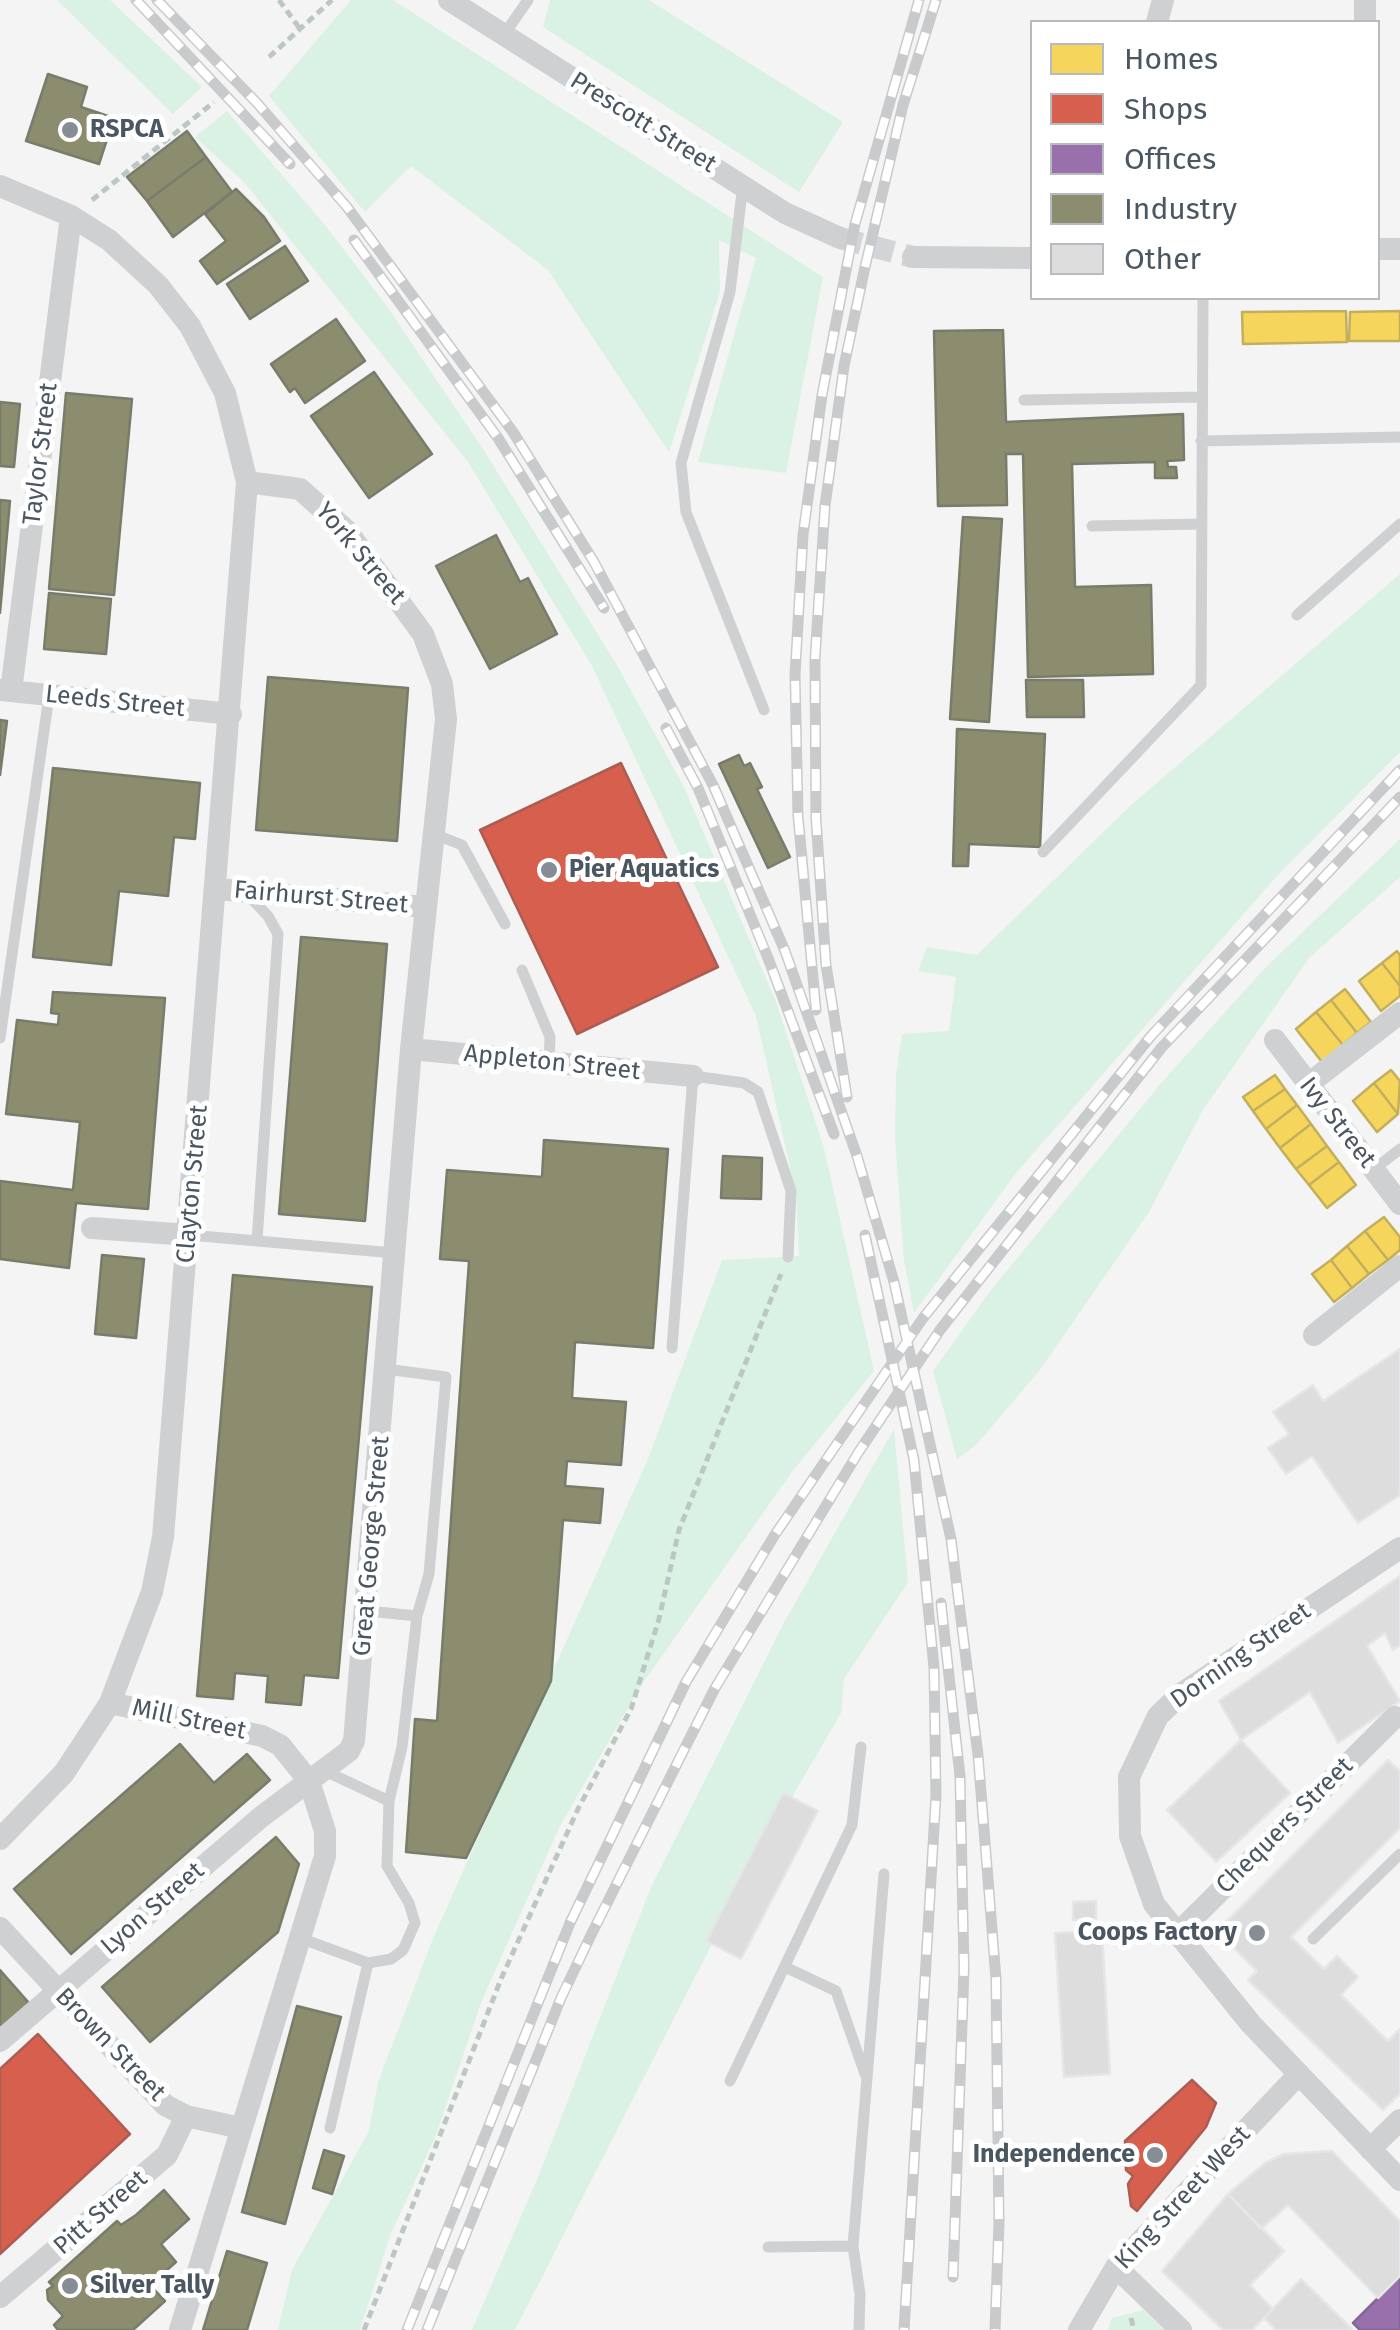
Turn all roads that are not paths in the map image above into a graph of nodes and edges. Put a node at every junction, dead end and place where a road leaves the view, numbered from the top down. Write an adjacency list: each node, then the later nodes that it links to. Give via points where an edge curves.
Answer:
1 (449, 0): 3 (street, Prescott Street)
2 (528, 0): 3 (lane)
3 (503, 36): 4 (street, Prescott Street)
4 (742, 184): 7 (street, Prescott Street); 22 (lane, via 730,292 681,464 686,512)
5 (0, 186): 6 (street)
6 (71, 216): 15 (street, via 131,257 190,326 225,393); 20 (street, Taylor Street)
7 (840, 238)
8 (913, 257): 9 (street)
9 (1030, 258)
10 (1203, 300): 11 (lane)
11 (1202, 397): 12 (lane); 14 (lane)
12 (1024, 400)
13 (1400, 437): 14 (lane)
14 (1201, 441): 16 (lane)
15 (246, 482): 23 (street, Clayton Street); 24 (street, York Street, via 300,489 347,531 423,634 442,684)
16 (1201, 524): 18 (lane); 26 (lane, via 1201,685)
17 (1400, 524): 19 (lane)
18 (1092, 526)
19 (1297, 616)
20 (5, 690): 21 (street, Leeds Street)
21 (49, 696): 23 (street, Leeds Street); 33 (lane)
22 (764, 710)
23 (230, 714): 27 (street, Clayton Street)
24 (446, 719): 25 (street, Great George Street)
25 (434, 834): 29 (street, Great George Street); 30 (lane, via 462,845)
26 (1043, 852)
27 (217, 889): 28 (street, Fairhurst Street); 43 (street, Clayton Street)
28 (244, 891): 29 (street, Fairhurst Street); 44 (lane, via 278,934)
29 (425, 906): 35 (street, Great George Street)
30 (505, 924)
31 (522, 970): 36 (lane, via 550,1037)
32 (1400, 1013): 38 (street)
33 (0, 1038)
34 (1275, 1040): 38 (street, Ivy Street)
35 (411, 1049): 36 (street, Appleton Street); 45 (street, Great George Street)
36 (549, 1062): 37 (street, Appleton Street)
37 (694, 1076): 46 (lane, via 744,1083 758,1092 791,1190); 49 (lane)
38 (1307, 1085): 40 (street, Ivy Street)
39 (1400, 1149): 40 (lane)
40 (1373, 1170): 41 (street, Ivy Street)
41 (1400, 1204)
42 (92, 1228): 43 (street)
43 (189, 1235): 44 (lane); 54 (street, Clayton Street, via 162,1537 152,1592)
44 (257, 1241): 45 (lane)
45 (395, 1254): 50 (street, Great George Street)
46 (788, 1257)
47 (1400, 1266): 48 (street)
48 (1314, 1335)
49 (672, 1348)
50 (386, 1368): 52 (street, Great George Street); 53 (lane, via 446,1377 429,1574)
51 (1400, 1548): 63 (street, Dorning Street, via 1209,1672 1158,1716 1142,1741 1129,1777 1130,1836 1146,1888)
52 (368, 1611): 53 (lane); 57 (street, Great George Street, via 354,1741)
53 (417, 1616): 58 (lane, via 402,1748)
54 (110, 1703): 57 (street, Mill Street, via 262,1736); 59 (street, Clayton Street, via 64,1773)
55 (1398, 1718): 63 (street, Chequers Street)
56 (861, 1747): 67 (lane, via 852,1825)
57 (317, 1776): 58 (lane); 64 (street, via 325,1856); 68 (street, Lyon Street)
58 (388, 1801): 66 (lane, via 387,1866 414,1924 403,1950)
59 (0, 1839)
60 (1400, 1854): 65 (lane)
61 (884, 1874): 71 (lane)
62 (0, 1928): 68 (street, Brown Street)
63 (1176, 1936): 70 (street, Dorning Street)
64 (300, 1938): 66 (lane); 75 (street)
65 (1313, 1939)
66 (368, 1962): 76 (lane)
67 (785, 1966): 71 (lane, via 836,1990); 72 (lane)
68 (58, 1990): 69 (street, Lyon Street); 73 (street, Brown Street, via 165,2104)
69 (0, 2041)
70 (1298, 2074): 77 (street, Dorning Street); 81 (street, King Street West)
71 (867, 2078): 80 (lane)
72 (730, 2081)
73 (186, 2116): 75 (street, Brown Street); 82 (street, Pitt Street, via 167,2155)
74 (1400, 2120): 77 (street)
75 (241, 2128): 83 (street)
76 (330, 2128)
77 (1370, 2149): 78 (street, Dorning Street)
78 (1400, 2180)
79 (768, 2246): 80 (lane)
80 (853, 2246): 84 (lane)
81 (1116, 2267): 85 (street, King Street West); 86 (street)
82 (0, 2297)
83 (180, 2330)
84 (859, 2330)
85 (1078, 2330)
86 (1181, 2330)

